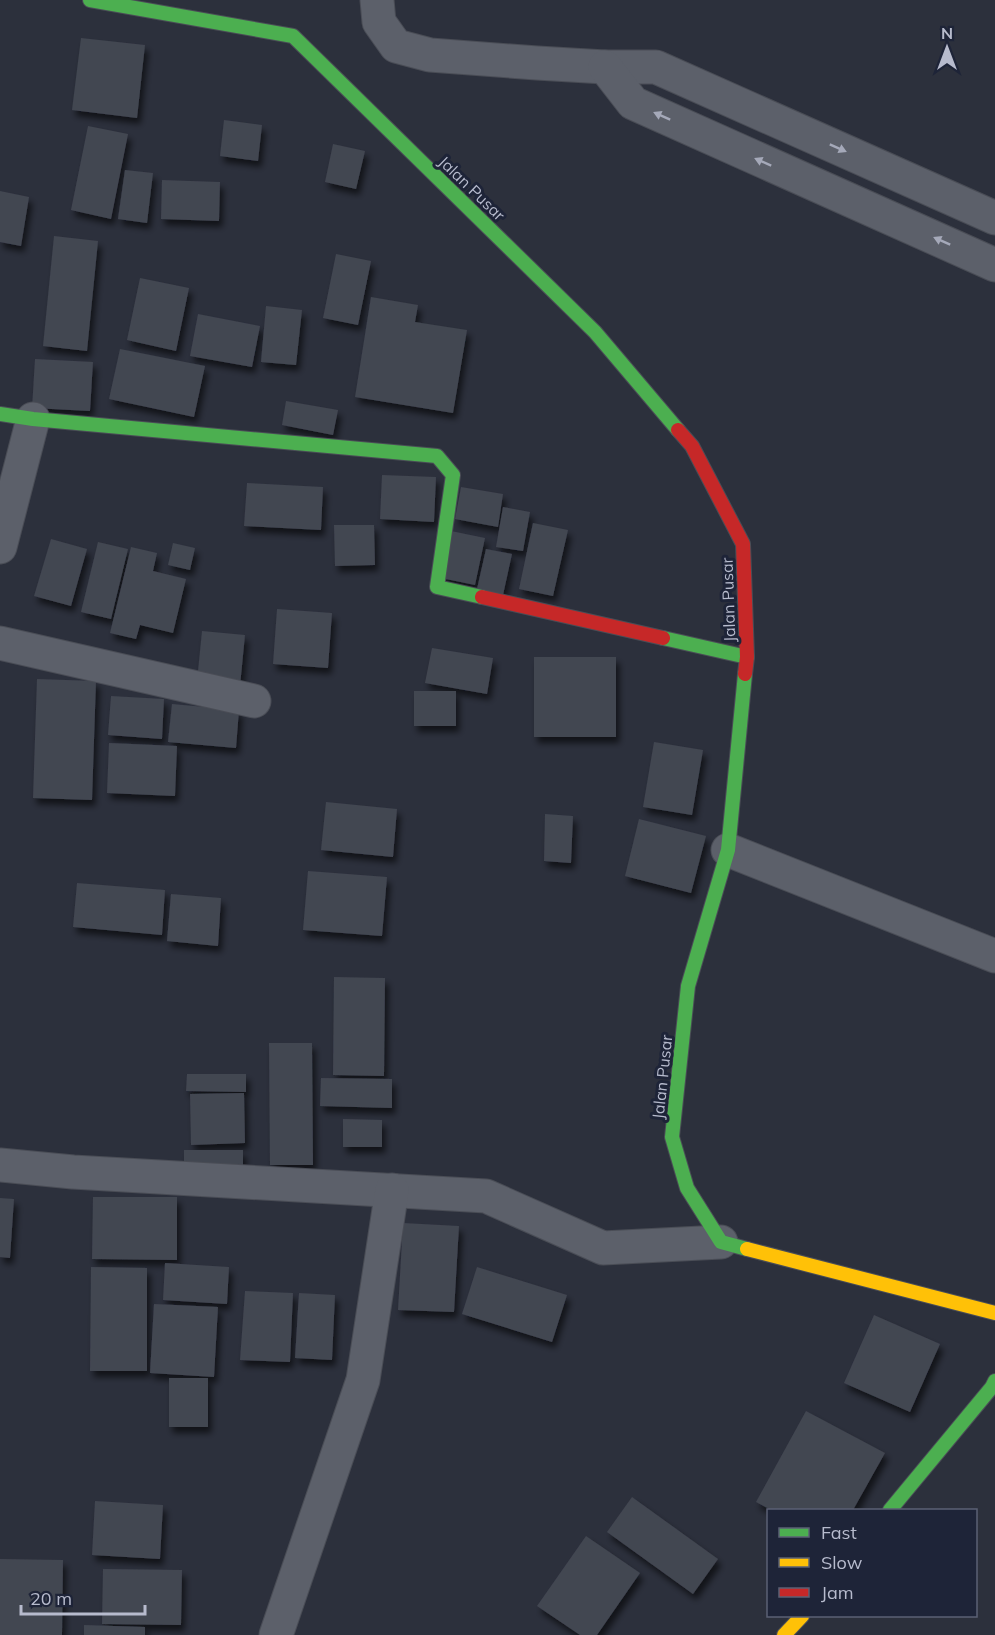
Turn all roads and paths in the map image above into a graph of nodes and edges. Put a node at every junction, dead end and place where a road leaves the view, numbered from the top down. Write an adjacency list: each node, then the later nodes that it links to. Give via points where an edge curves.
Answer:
1 (90, 0): 12 (street, Jalan Pusar, via 293,36 595,332 692,446 743,544)
2 (377, 0): 3 (street, via 380,22 396,46 430,55)
3 (606, 67): 4 (street, via 656,67); 5 (street, one-way to 3, via 633,103)
4 (708, 90): 5 (street); 6 (street, one-way to 6)
5 (692, 130): 7 (street, one-way to 5)
6 (995, 218)
7 (995, 265)
8 (0, 414): 9 (street)
9 (33, 418): 10 (street); 12 (street, via 437,456 453,475 437,587)
10 (0, 547)
11 (0, 643): 13 (street)
12 (747, 657): 14 (street, Jalan Pusar)
13 (254, 700)
14 (728, 850): 15 (street); 18 (street, Jalan Pusar, via 688,986 672,1137 687,1188)
15 (995, 956)
16 (0, 1165): 17 (street)
17 (392, 1190): 18 (street, via 486,1196 603,1248); 23 (street, via 363,1380)
18 (721, 1242): 19 (street)
19 (995, 1313)
20 (995, 1381): 21 (street)
21 (891, 1509)
22 (801, 1617): 24 (street)
23 (276, 1635)
24 (784, 1635)

